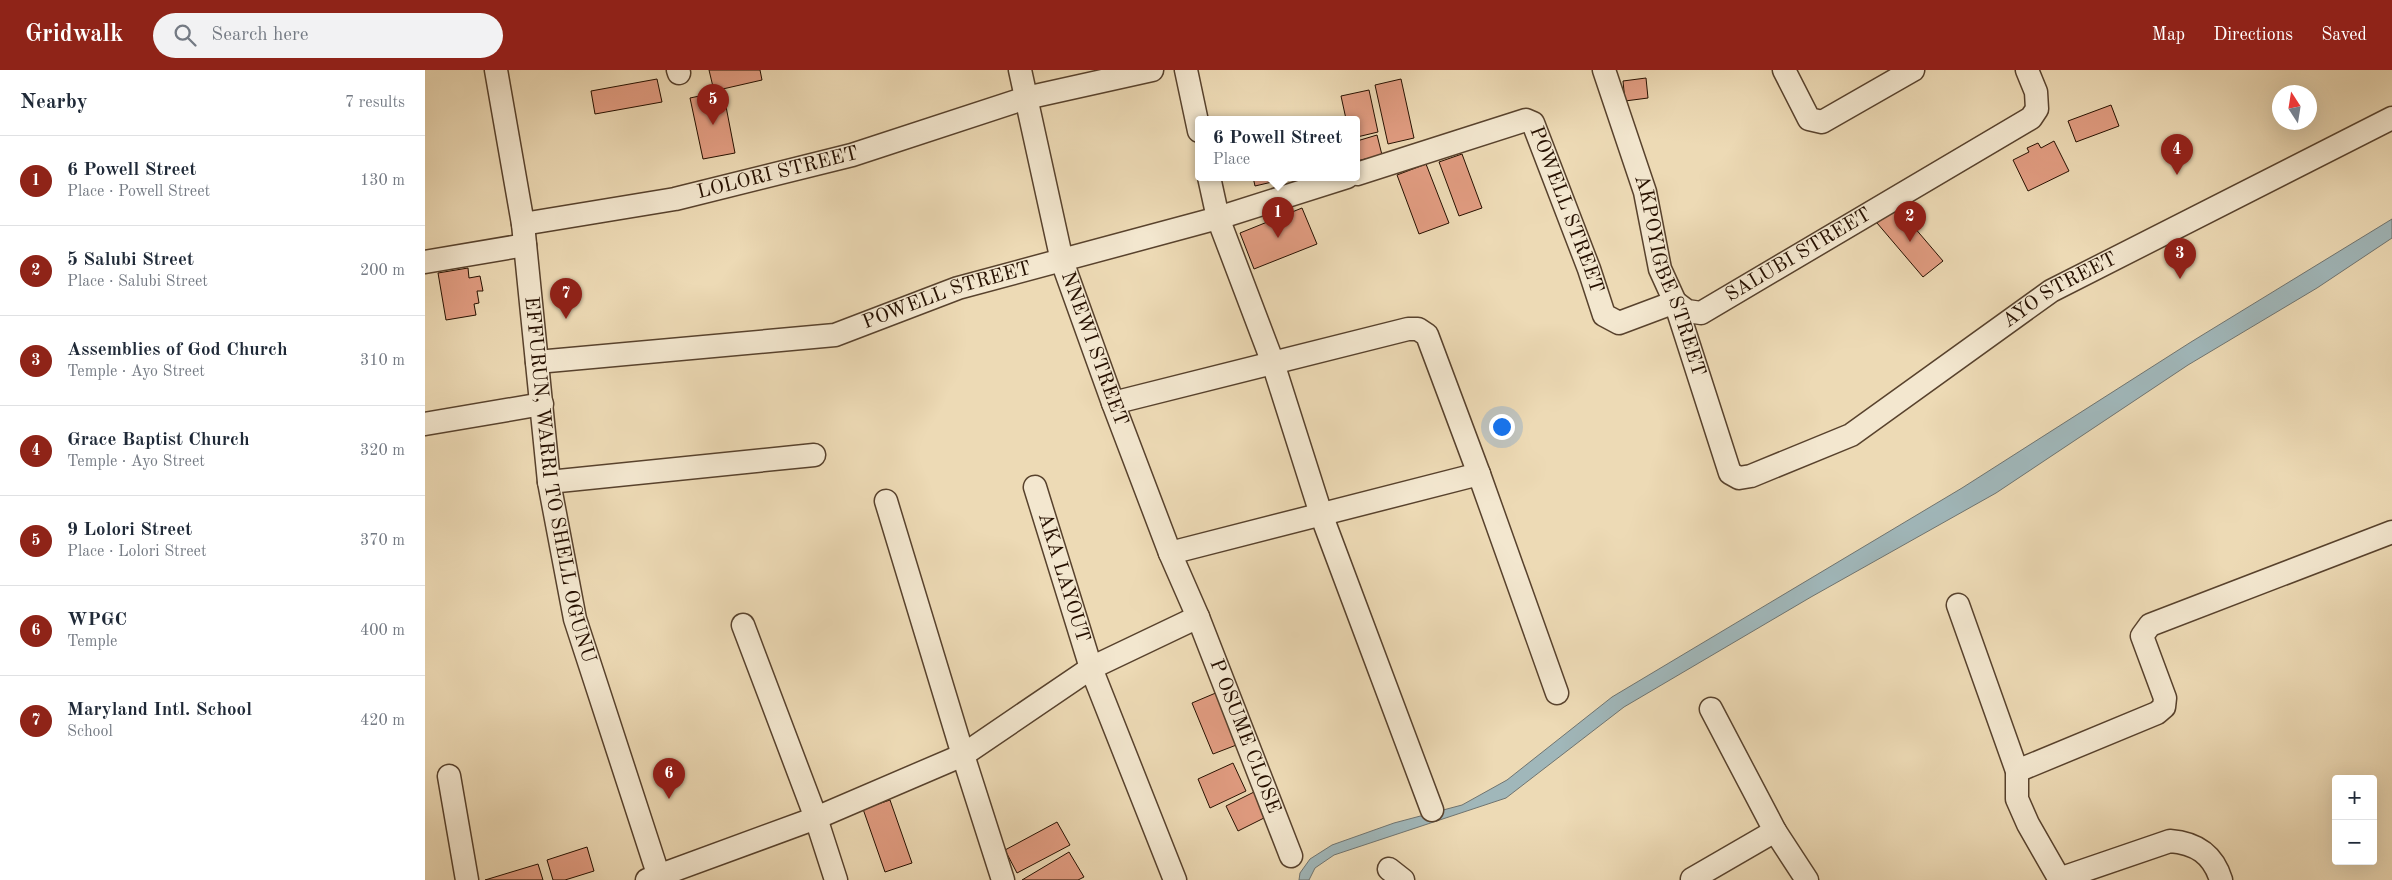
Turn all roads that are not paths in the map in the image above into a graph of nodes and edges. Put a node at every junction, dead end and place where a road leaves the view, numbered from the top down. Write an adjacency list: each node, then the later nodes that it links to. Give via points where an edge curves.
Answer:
1 (496, 70): 16 (street, EFFURUN, WARRI TO SHELL OGUNU)
2 (1020, 70): 9 (street, NNEWI STREET)
3 (1151, 70): 9 (street, LOLORI STREET)
4 (1186, 70): 10 (street)
5 (1604, 70): 19 (street, AKPOYIGBE STREET, via 1645,192 1660,269)
6 (1784, 70): 7 (street, via 1809,119 1822,122)
7 (1913, 70)
8 (2027, 70): 19 (street, SALUBI STREET, via 2036,92 2037,109 2031,118 1701,313 1687,311)
9 (1026, 98): 16 (street, LOLORI STREET, via 852,155); 17 (street, NNEWI STREET)
10 (1196, 116)
11 (2392, 118): 27 (street, AYO STREET, via 2051,291 1851,435)
12 (1360, 173): 19 (street, POWELL STREET, via 1526,120 1533,123 1604,315 1619,323)
13 (1210, 181): 15 (street)
14 (1334, 181): 15 (street, POWELL STREET)
15 (1218, 218): 17 (street, POWELL STREET); 21 (street)
16 (524, 234): 18 (street, LOLORI STREET); 20 (street, EFFURUN, WARRI TO SHELL OGUNU)
17 (1063, 261): 20 (street, POWELL STREET, via 958,288 835,335); 22 (street, NNEWI STREET)
18 (425, 262)
19 (1675, 302): 27 (street, AKPOYIGBE STREET, via 1730,473)
20 (537, 362): 23 (street, EFFURUN, WARRI TO SHELL OGUNU)
21 (1273, 363): 22 (street); 26 (street, via 1418,329 1427,335); 31 (street)
22 (1113, 403): 33 (street, NNEWI STREET)
23 (542, 404): 24 (street); 28 (street, EFFURUN, WARRI TO SHELL OGUNU)
24 (425, 424)
25 (814, 455): 28 (street)
26 (1479, 474): 31 (street); 38 (street)
27 (1739, 478)
28 (549, 482): 47 (street, EFFURUN, WARRI TO SHELL OGUNU, via 575,619)
29 (1035, 487): 37 (street, AKA LAYOUT)
30 (886, 501): 40 (street)
31 (1321, 514): 33 (street); 43 (street)
32 (2392, 532): 41 (street, via 2150,625 2142,636 2165,698 2164,708)
33 (1170, 553): 35 (street, NNEWI STREET)
34 (1958, 605): 41 (street)
35 (1198, 617): 37 (street); 46 (street, P OSUME CLOSE)
36 (743, 625): 44 (street)
37 (1091, 668): 40 (street); 52 (street, AKA LAYOUT)
38 (1557, 692)
39 (1711, 709): 45 (street)
40 (963, 755): 44 (street); 51 (street)
41 (2017, 771): 54 (street, via 2017,799)
42 (449, 776): 49 (street)
43 (1432, 810)
44 (816, 818): 47 (street); 50 (street)
45 (1775, 831): 48 (street); 53 (street)
46 (1291, 856)
47 (655, 879)
48 (1692, 879)
49 (467, 880)
50 (836, 880)
51 (1003, 880)
52 (1175, 880)
53 (1807, 880)
54 (2060, 880): 55 (street, via 2170,841 2197,847 2210,857)
55 (2221, 880)

